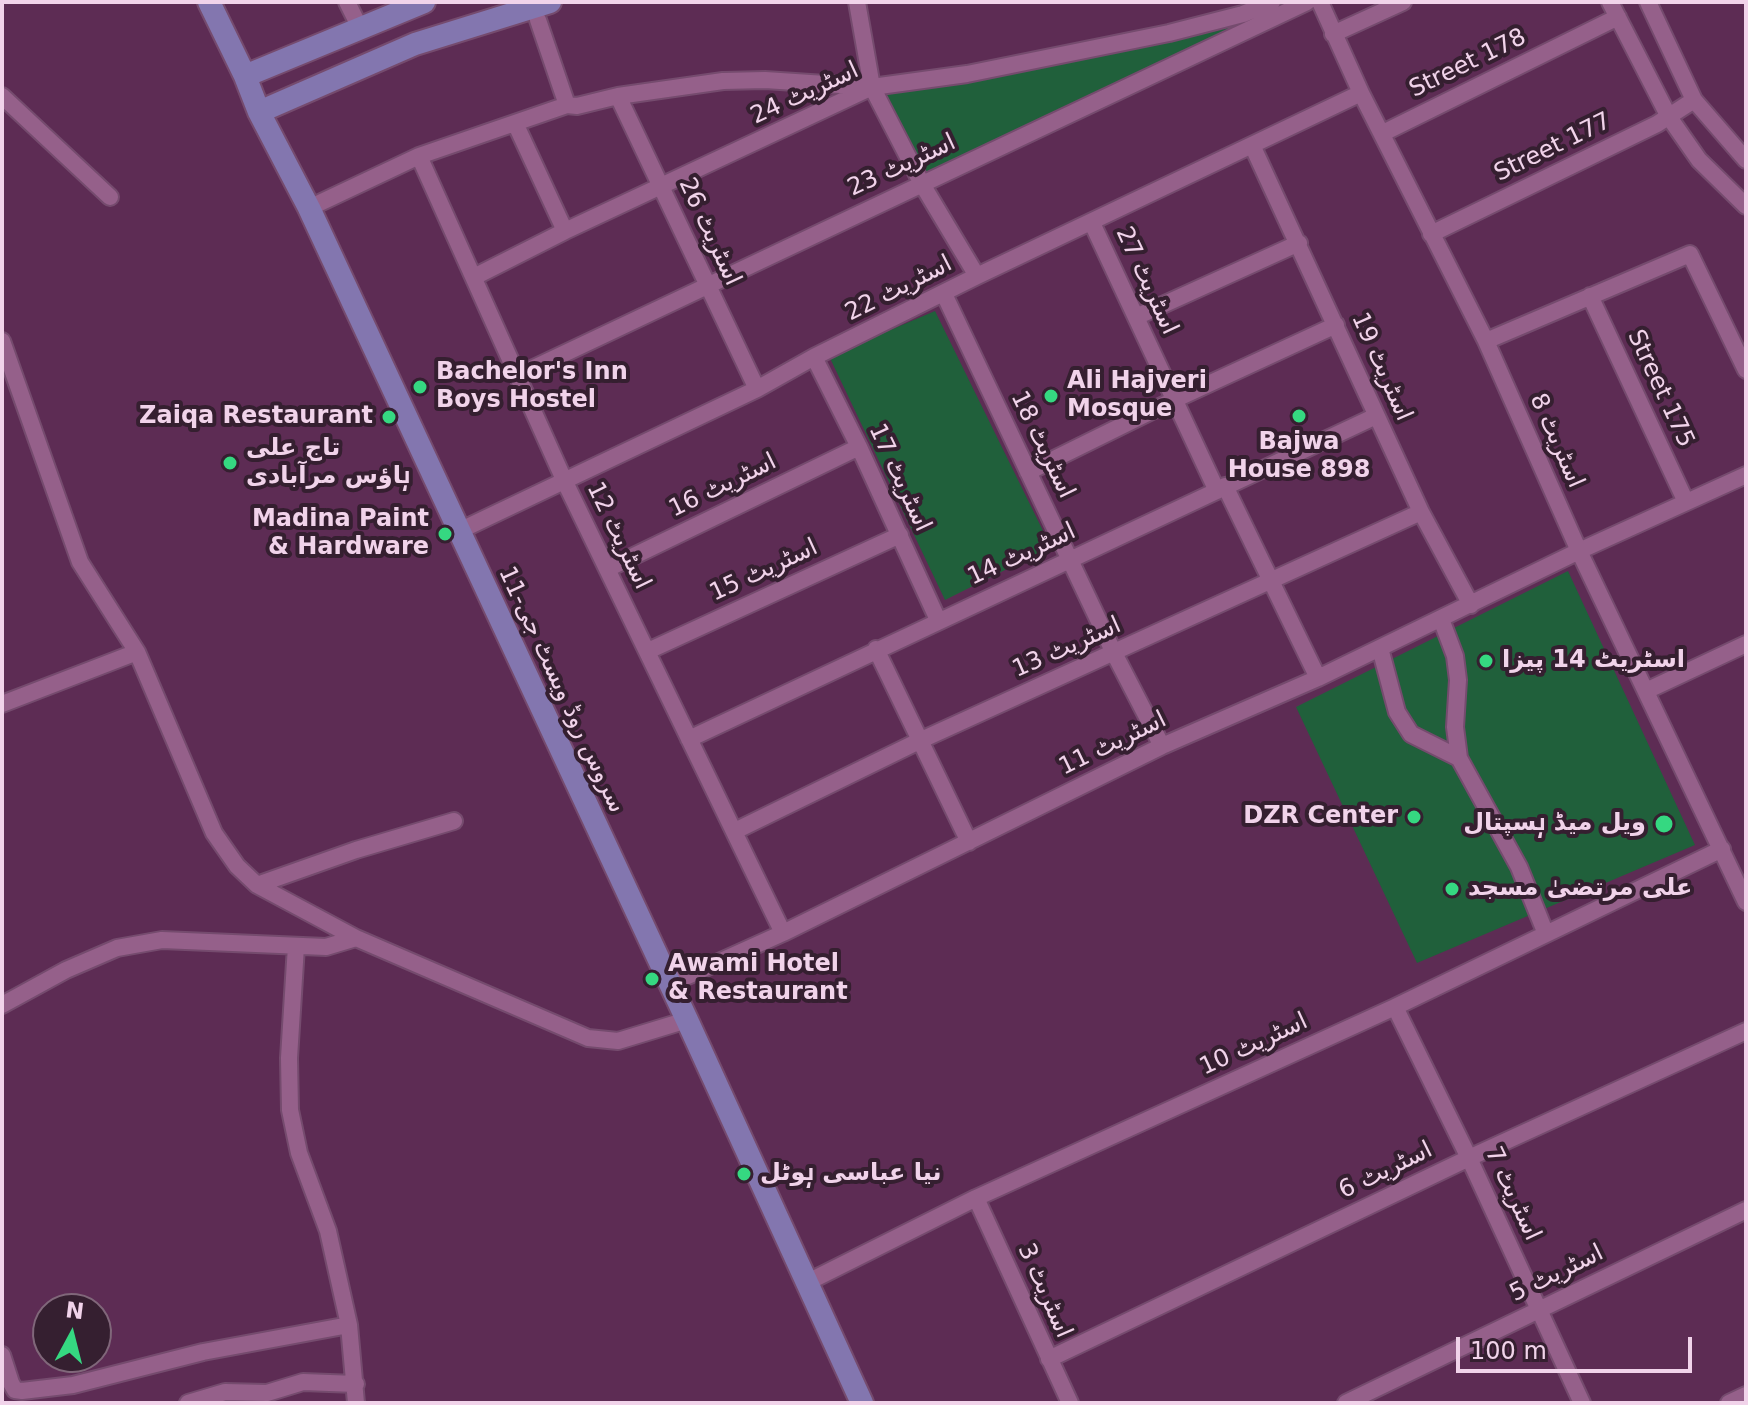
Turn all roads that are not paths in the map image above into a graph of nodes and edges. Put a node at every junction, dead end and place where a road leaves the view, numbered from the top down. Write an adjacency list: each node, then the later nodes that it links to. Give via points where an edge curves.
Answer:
1 (209, 2): 14 (main road, سروس روڈ ویسٹ جی-11)
2 (347, 2): 12 (street)
3 (424, 2): 12 (main road)
4 (857, 2): 15 (street)
5 (1272, 2): 15 (street, اسٹریٹ 24, via 1154,36 967,74)
6 (1307, 2): 28 (street, اسٹریٹ 23)
7 (1320, 2): 13 (street, اسٹریٹ 8)
8 (1403, 2): 13 (street)
9 (1648, 2): 19 (street)
10 (1614, 10): 22 (street); 24 (street, Street 178)
11 (544, 11): 20 (street); 21 (main road, via 415,44)
12 (361, 30): 14 (main road)
13 (1333, 34): 16 (street, اسٹریٹ 8)
14 (245, 76): 21 (main road, سروس روڈ ویسٹ جی-11)
15 (872, 87): 18 (street, via 723,81); 28 (street); 29 (street, اسٹریٹ 24)
16 (1361, 93): 24 (street, اسٹریٹ 8); 25 (street, اسٹریٹ 22)
17 (2, 96): 30 (street)
18 (618, 96): 20 (street); 29 (street, اسٹریٹ 26)
19 (1694, 100): 22 (street, Street 177); 27 (street)
20 (567, 105): 23 (street)
21 (259, 112): 32 (main road, سروس روڈ ویسٹ جی-11)
22 (1669, 117): 31 (street, via 1699,160); 35 (street, Street 177)
23 (516, 125): 26 (street); 34 (street)
24 (1383, 133): 35 (street, اسٹریٹ 8)
25 (1252, 145): 33 (street, اسٹریٹ 22); 36 (street, اسٹریٹ 19)
26 (419, 156): 32 (street); 38 (street, اسٹریٹ 12)
27 (1746, 160)
28 (922, 184): 37 (street); 39 (street, اسٹریٹ 23)
29 (662, 187): 34 (street, اسٹریٹ 24); 39 (street, اسٹریٹ 26)
30 (110, 197)
31 (1746, 206)
32 (309, 208): 59 (main road, سروس روڈ ویسٹ جی-11)
33 (1092, 223): 37 (street, اسٹریٹ 22); 42 (street, اسٹریٹ 27)
34 (565, 231): 38 (street, اسٹریٹ 24)
35 (1431, 234): 44 (street, اسٹریٹ 8)
36 (1299, 243): 42 (street); 43 (street, اسٹریٹ 19)
37 (977, 276): 40 (street, اسٹریٹ 22)
38 (474, 277): 48 (street, اسٹریٹ 12)
39 (707, 285): 48 (street, اسٹریٹ 23); 49 (street, اسٹریٹ 26)
40 (944, 294): 46 (street, اسٹریٹ 22); 53 (street, اسٹریٹ 18)
41 (1590, 296): 44 (street); 47 (street, via 1690,254); 57 (street, Street 175)
42 (1136, 317): 50 (street, اسٹریٹ 27)
43 (1336, 325): 50 (street); 51 (street, اسٹریٹ 19)
44 (1486, 341): 61 (street, اسٹریٹ 8)
45 (3, 347): 72 (street, via 80,562)
46 (814, 357): 49 (street, اسٹریٹ 22); 52 (street, اسٹریٹ 17)
47 (1746, 370)
48 (519, 375): 55 (street, اسٹریٹ 12)
49 (757, 389): 55 (street, اسٹریٹ 22)
50 (1176, 399): 53 (street); 56 (street, اسٹریٹ 27)
51 (1376, 416): 56 (street, اسٹریٹ 14); 58 (street, اسٹریٹ 19)
52 (859, 447): 60 (street, اسٹریٹ 17); 63 (street, اسٹریٹ 16)
53 (1028, 472): 62 (street, اسٹریٹ 18)
54 (1744, 481): 57 (street, اسٹریٹ 11)
55 (565, 482): 59 (street, اسٹریٹ 22); 63 (street, اسٹریٹ 12)
56 (1221, 488): 62 (street, اسٹریٹ 14); 64 (street, اسٹریٹ 27)
57 (1686, 502): 61 (street, اسٹریٹ 11)
58 (1421, 512): 64 (street, اسٹریٹ 13); 65 (street, اسٹریٹ 19)
59 (459, 531): 91 (main road, سروس روڈ ویسٹ جی-11)
60 (900, 535): 67 (street, اسٹریٹ 17); 71 (street, اسٹریٹ 15)
61 (1579, 551): 65 (street, اسٹریٹ 11); 75 (street, اسٹریٹ 8)
62 (1071, 560): 67 (street, اسٹریٹ 14); 73 (street, اسٹریٹ 18)
63 (607, 569): 71 (street, اسٹریٹ 12)
64 (1269, 580): 73 (street, اسٹریٹ 13); 74 (street, اسٹریٹ 27)
65 (1471, 605): 66 (street, اسٹریٹ 11)
66 (1441, 619): 69 (street, اسٹریٹ 11); 80 (street, via 1455,656)
67 (938, 620): 70 (street, اسٹریٹ 14)
68 (1746, 644): 75 (street)
69 (1380, 648): 74 (street, اسٹریٹ 11); 80 (street, via 1397,712 1411,734)
70 (876, 649): 77 (street, اسٹریٹ 14); 78 (street)
71 (648, 651): 77 (street, اسٹریٹ 12)
72 (137, 652): 76 (street); 85 (street, via 214,833)
73 (1114, 653): 78 (street, اسٹریٹ 13); 79 (street, اسٹریٹ 18)
74 (1318, 678): 79 (street, اسٹریٹ 11)
75 (1646, 691): 84 (street, اسٹریٹ 8)
76 (2, 704)
77 (689, 739): 82 (street, اسٹریٹ 12)
78 (919, 741): 82 (street, اسٹریٹ 13); 83 (street)
79 (1162, 746): 83 (street, اسٹریٹ 11)
80 (1459, 758): 88 (street, via 1519,867)
81 (454, 821): 85 (street)
82 (735, 831): 87 (street, اسٹریٹ 12)
83 (969, 842): 87 (street, اسٹریٹ 11)
84 (1722, 849): 86 (street, اسٹریٹ 8); 88 (street, اسٹریٹ 10)
85 (257, 885): 89 (street)
86 (1746, 902)
87 (783, 933): 91 (street, اسٹریٹ 11)
88 (1546, 934): 93 (street, اسٹریٹ 10)
89 (356, 938): 90 (street, via 326,947); 94 (street, via 588,1038 618,1041)
90 (296, 946): 92 (street, via 162,940 117,948); 101 (street, via 290,1110 299,1153 328,1231)
91 (670, 984): 94 (main road, سروس روڈ ویسٹ جی-11)
92 (2, 1005)
93 (1395, 1007): 96 (street, اسٹریٹ 7); 97 (street, اسٹریٹ 10)
94 (687, 1020): 99 (main road, سروس روڈ ویسٹ جی-11)
95 (1746, 1031): 96 (street, اسٹریٹ 6)
96 (1469, 1158): 100 (street, اسٹریٹ 7); 103 (street, اسٹریٹ 6)
97 (976, 1198): 99 (street, اسٹریٹ 10); 103 (street, اسٹریٹ 3)
98 (1746, 1210): 100 (street, اسٹریٹ 5)
99 (806, 1283): 109 (main road, سروس روڈ ویسٹ جی-11)
100 (1540, 1309): 106 (street, اسٹریٹ 5); 112 (street, اسٹریٹ 7)
101 (349, 1325): 102 (street, via 32,1390 15,1390); 104 (street)
102 (2, 1355)
103 (1049, 1359): 110 (street, اسٹریٹ 3)
104 (356, 1384): 107 (street, via 303,1382 267,1393 225,1392); 108 (street)
105 (1746, 1395): 113 (street)
106 (1376, 1396): 111 (street, اسٹریٹ 5)
107 (188, 1403)
108 (356, 1403)
109 (862, 1403)
110 (1070, 1403)
111 (1346, 1403)
112 (1582, 1403)
113 (1729, 1403)

